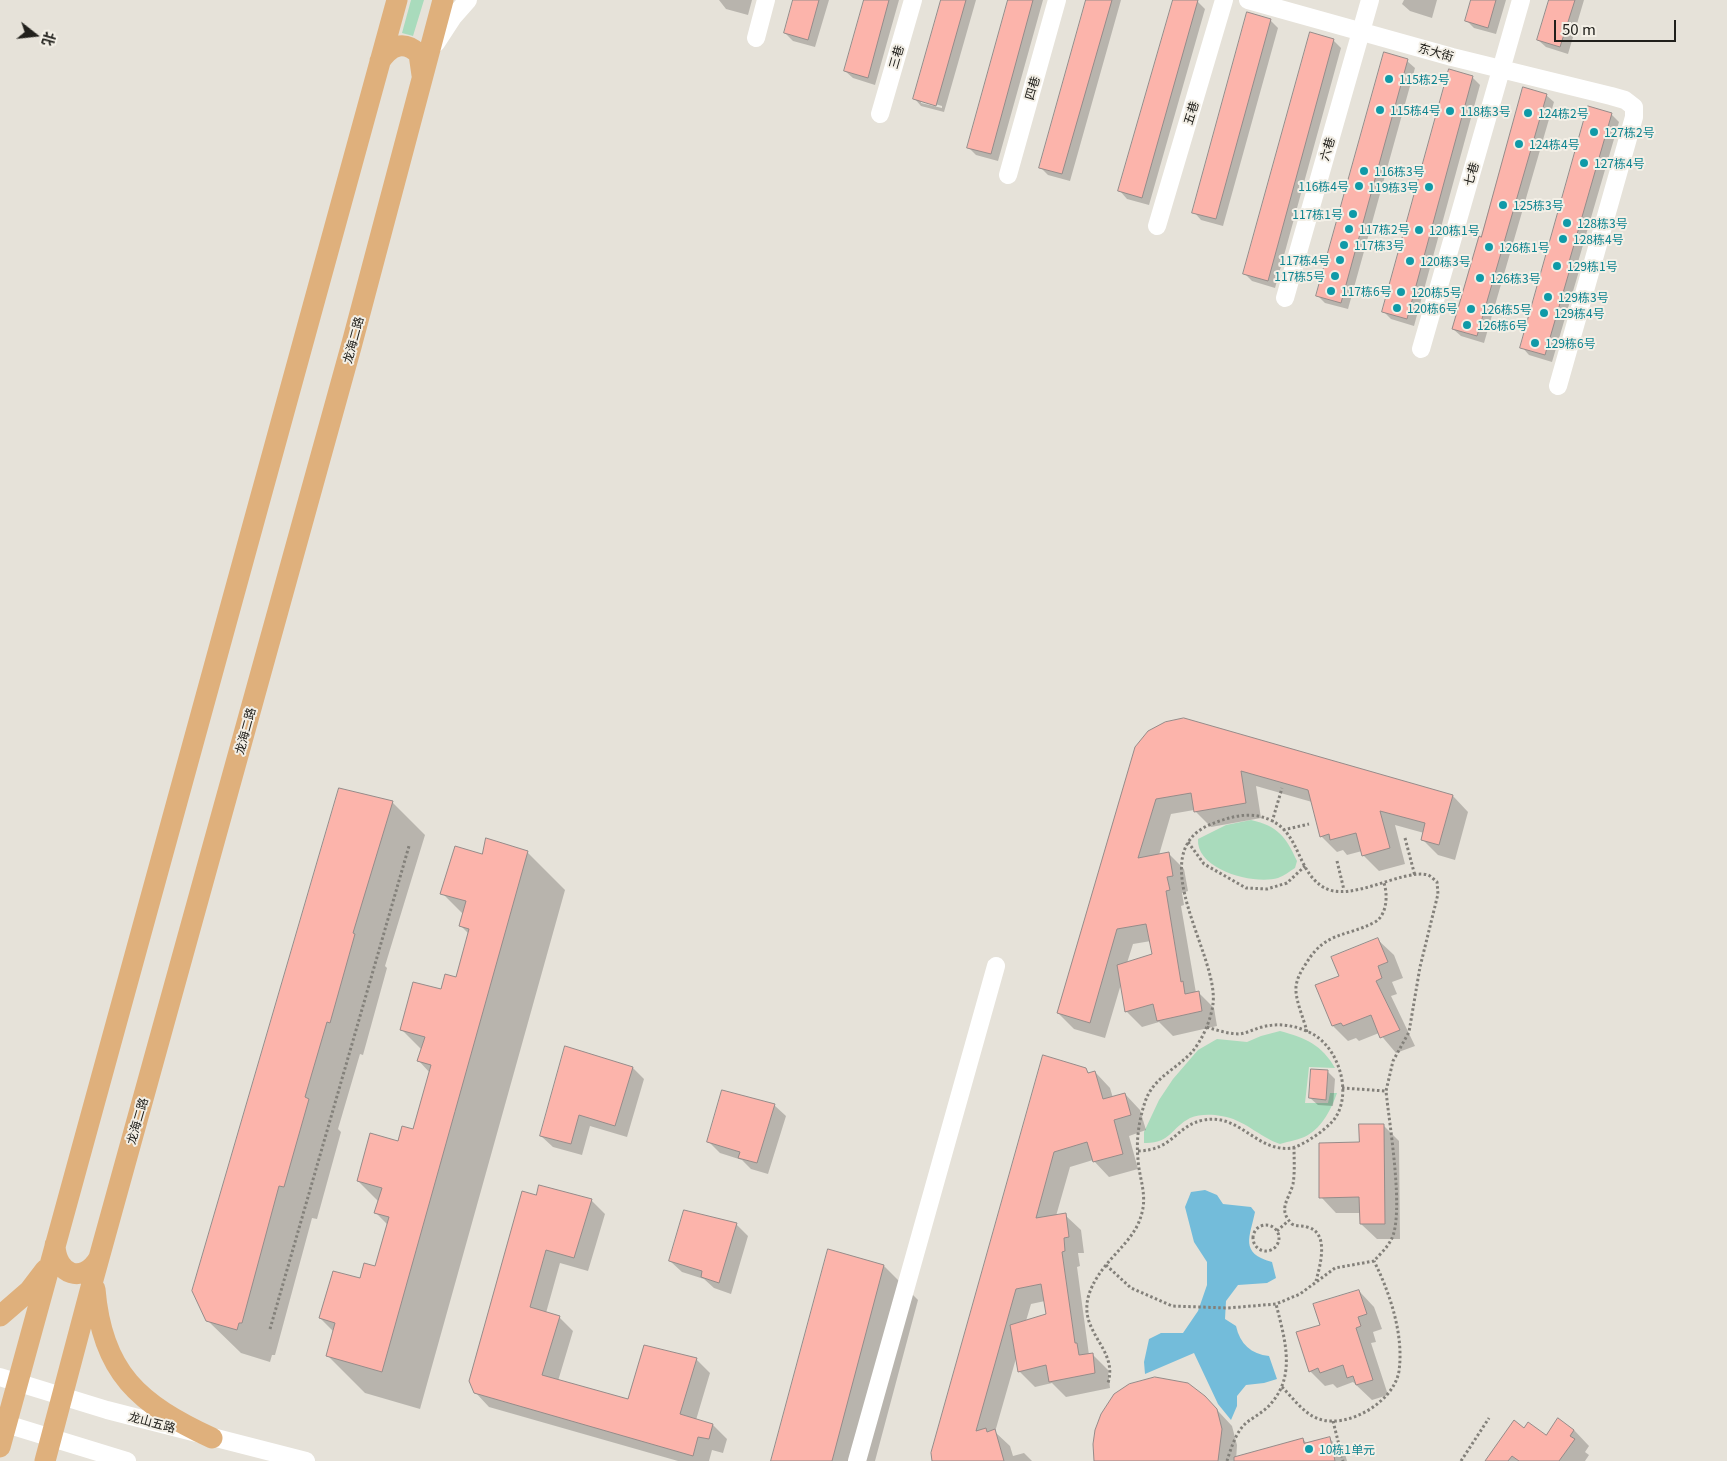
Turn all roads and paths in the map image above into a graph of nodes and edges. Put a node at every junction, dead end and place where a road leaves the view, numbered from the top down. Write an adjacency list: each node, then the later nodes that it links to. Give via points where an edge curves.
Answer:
1 (390, 0): 14 (main road)
2 (397, 0): 14 (main road)
3 (443, 0): 16 (main road, 龙海二路)
4 (468, 0): 16 (street, via 438,37)
5 (766, 0): 13 (street)
6 (913, 0): 17 (street, 三巷)
7 (1057, 0): 18 (street, 四巷)
8 (1224, 0): 19 (street, 五巷)
9 (1248, 0): 12 (street, 东大街)
10 (1370, 0): 12 (street, 六巷)
11 (1521, 0): 15 (street, 七巷)
12 (1361, 31): 15 (street, 东大街); 20 (street, 六巷)
13 (756, 38)
14 (380, 61): 16 (main road, via 390,49 408,46 419,54); 44 (main road)
15 (1501, 69): 21 (street, 七巷); 22 (street, 东大街, via 1625,100 1634,107 1634,117)
16 (422, 78): 47 (main road, 龙海二路, via 346,366)
17 (880, 114)
18 (1008, 175)
19 (1157, 226)
20 (1285, 298)
21 (1421, 349)
22 (1558, 386)
23 (1282, 788): 24 (path)
24 (1272, 822): 26 (path); 28 (path, via 1244,815 1224,819 1200,830)
25 (1310, 824): 26 (path)
26 (1282, 830): 31 (path, via 1296,844)
27 (1404, 838): 32 (path)
28 (1188, 842): 31 (path, via 1204,864 1246,888 1267,889 1287,882); 36 (path, via 1183,858 1183,894 1214,989)
29 (409, 846): 51 (path)
30 (1337, 861): 34 (path)
31 (1305, 866): 34 (path, via 1323,887)
32 (1415, 876): 33 (path); 39 (path, via 1428,876 1437,882 1438,894 1420,967 1410,1032 1393,1062)
33 (1384, 883): 34 (path); 37 (path, via 1384,910 1376,921 1340,933 1315,948 1299,974 1296,988)
34 (1344, 890)
35 (996, 966): 65 (street)
36 (1206, 1027): 37 (path, via 1240,1034 1263,1027 1288,1025); 41 (path, via 1192,1052 1162,1075 1145,1100 1138,1131)
37 (1307, 1032): 38 (path, via 1334,1054)
38 (1342, 1088): 39 (path); 40 (path, via 1341,1103 1333,1120 1316,1136)
39 (1386, 1091): 45 (path, via 1395,1172 1395,1226 1391,1240)
40 (1294, 1147): 41 (path, via 1271,1148 1232,1123 1206,1119 1192,1123 1163,1146); 42 (path, via 1293,1183 1284,1204)
41 (1138, 1151): 46 (path, via 1144,1192 1141,1216 1132,1234)
42 (1288, 1221): 43 (path); 48 (path, via 1297,1227 1314,1230 1321,1239 1321,1265)
43 (1277, 1231): 43 (path, via 1279,1240 1276,1248 1263,1252 1255,1247 1252,1239 1258,1227 1266,1225)
44 (53, 1254): 47 (main road, via 69,1272 83,1274); 50 (main road, via 30,1291); 52 (main road)
45 (1374, 1261): 48 (path, via 1335,1268); 57 (path, via 1393,1306 1399,1372 1381,1401 1341,1423)
46 (1106, 1265): 49 (path, via 1131,1288 1172,1306 1228,1308); 53 (path, via 1088,1296 1086,1309 1089,1327 1107,1359)
47 (96, 1267): 55 (main road, 龙海二路); 60 (main road, via 96,1299 105,1345 124,1376 140,1396)
48 (1316, 1281): 49 (path, via 1300,1294)
49 (1276, 1304): 54 (path, via 1287,1353)
50 (0, 1316)
51 (270, 1329)
52 (9, 1379): 55 (street, 龙山五路); 58 (main road)
53 (1108, 1383)
54 (1282, 1387): 57 (path, via 1303,1409 1319,1419); 66 (path, via 1273,1402 1246,1424 1232,1443)
55 (62, 1397): 59 (main road, 龙海二路); 60 (street, 龙山五路)
56 (1489, 1418): 68 (path)
57 (1333, 1421): 67 (path)
58 (3, 1423): 59 (street); 61 (main road)
59 (51, 1438): 62 (main road, 龙海二路); 63 (street)
60 (212, 1438): 64 (street, 龙山五路)
61 (0, 1447)
62 (45, 1461)
63 (128, 1461)
64 (306, 1461)
65 (857, 1461)
66 (1227, 1461)
67 (1343, 1461)
68 (1461, 1461)

